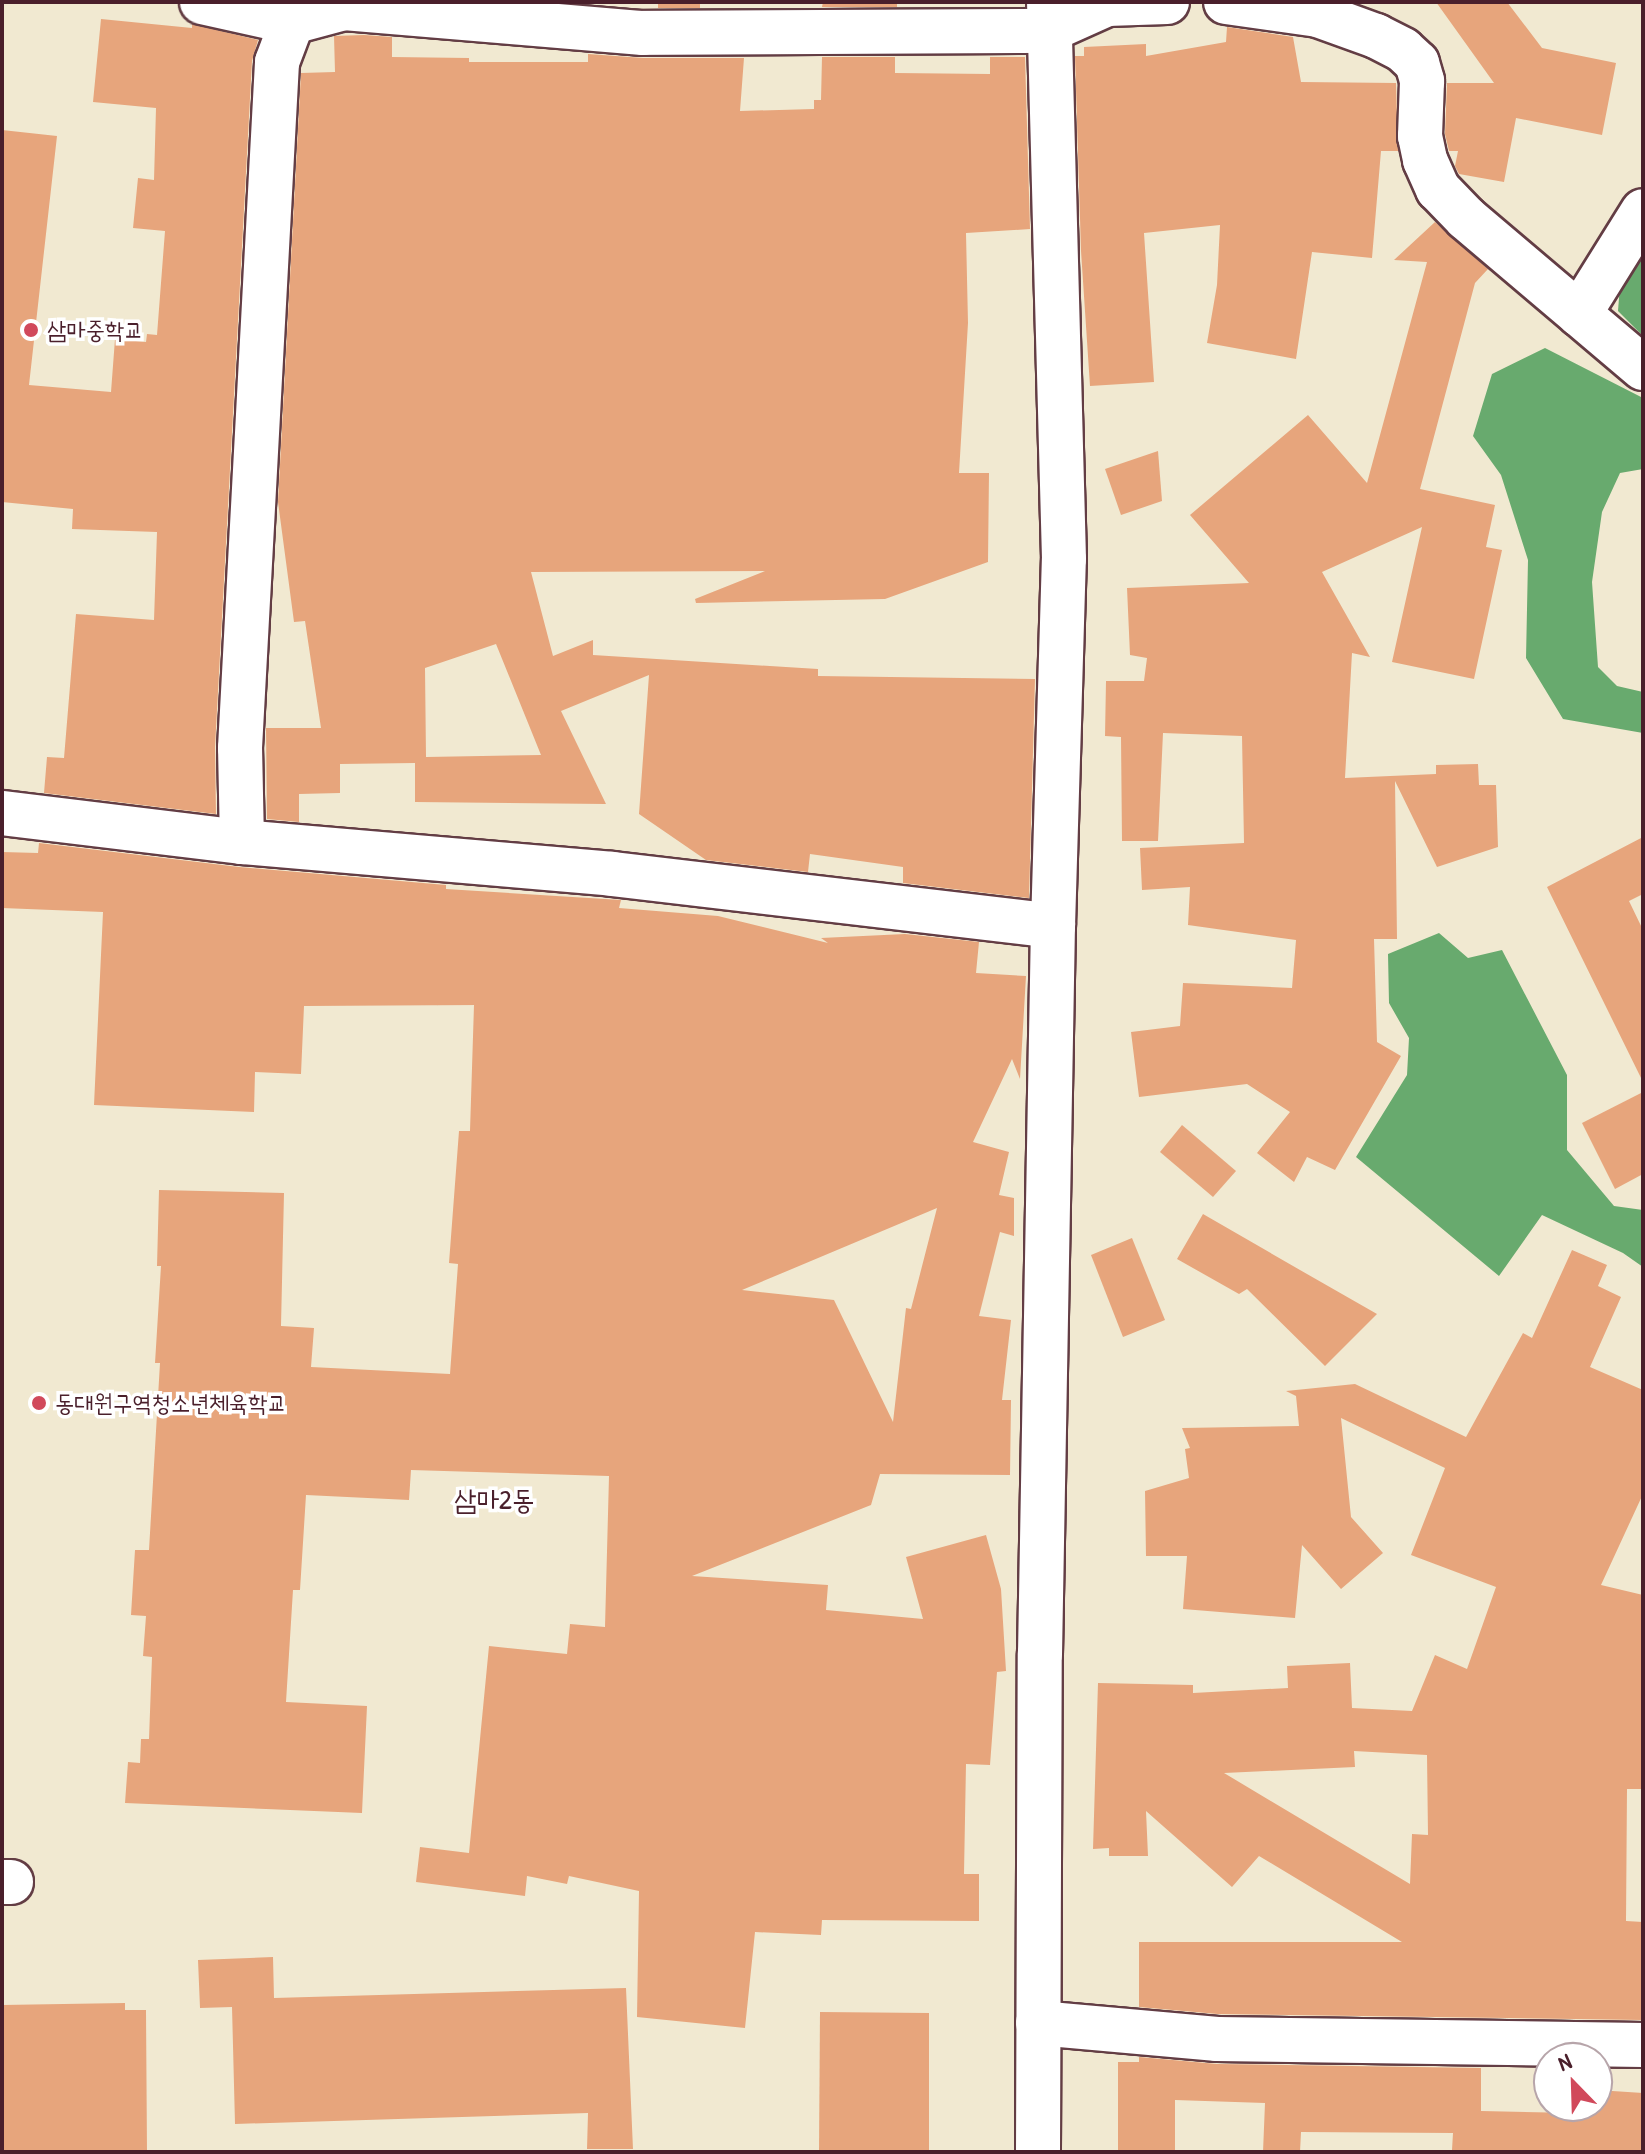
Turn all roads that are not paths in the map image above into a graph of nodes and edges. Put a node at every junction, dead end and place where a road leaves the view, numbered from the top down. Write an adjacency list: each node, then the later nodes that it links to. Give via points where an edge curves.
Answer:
1 (202, 2): 5 (street)
2 (1167, 2): 4 (street, via 1107,4)
3 (1226, 2): 7 (street, via 1318,15 1403,50 1417,63 1422,81 1420,136 1438,189)
4 (1048, 16): 5 (street, via 643,33 344,8); 11 (street, via 1064,559)
5 (292, 22): 10 (street, via 277,62 240,748)
6 (1643, 211): 7 (street)
7 (1579, 314): 8 (street)
8 (1643, 368)
9 (2, 813): 10 (street)
10 (242, 842): 11 (street, via 612,874)
11 (1053, 926): 12 (street)
12 (1038, 2023): 13 (street, via 1217,2039); 14 (street)
13 (1643, 2045)
14 (1038, 2152)

